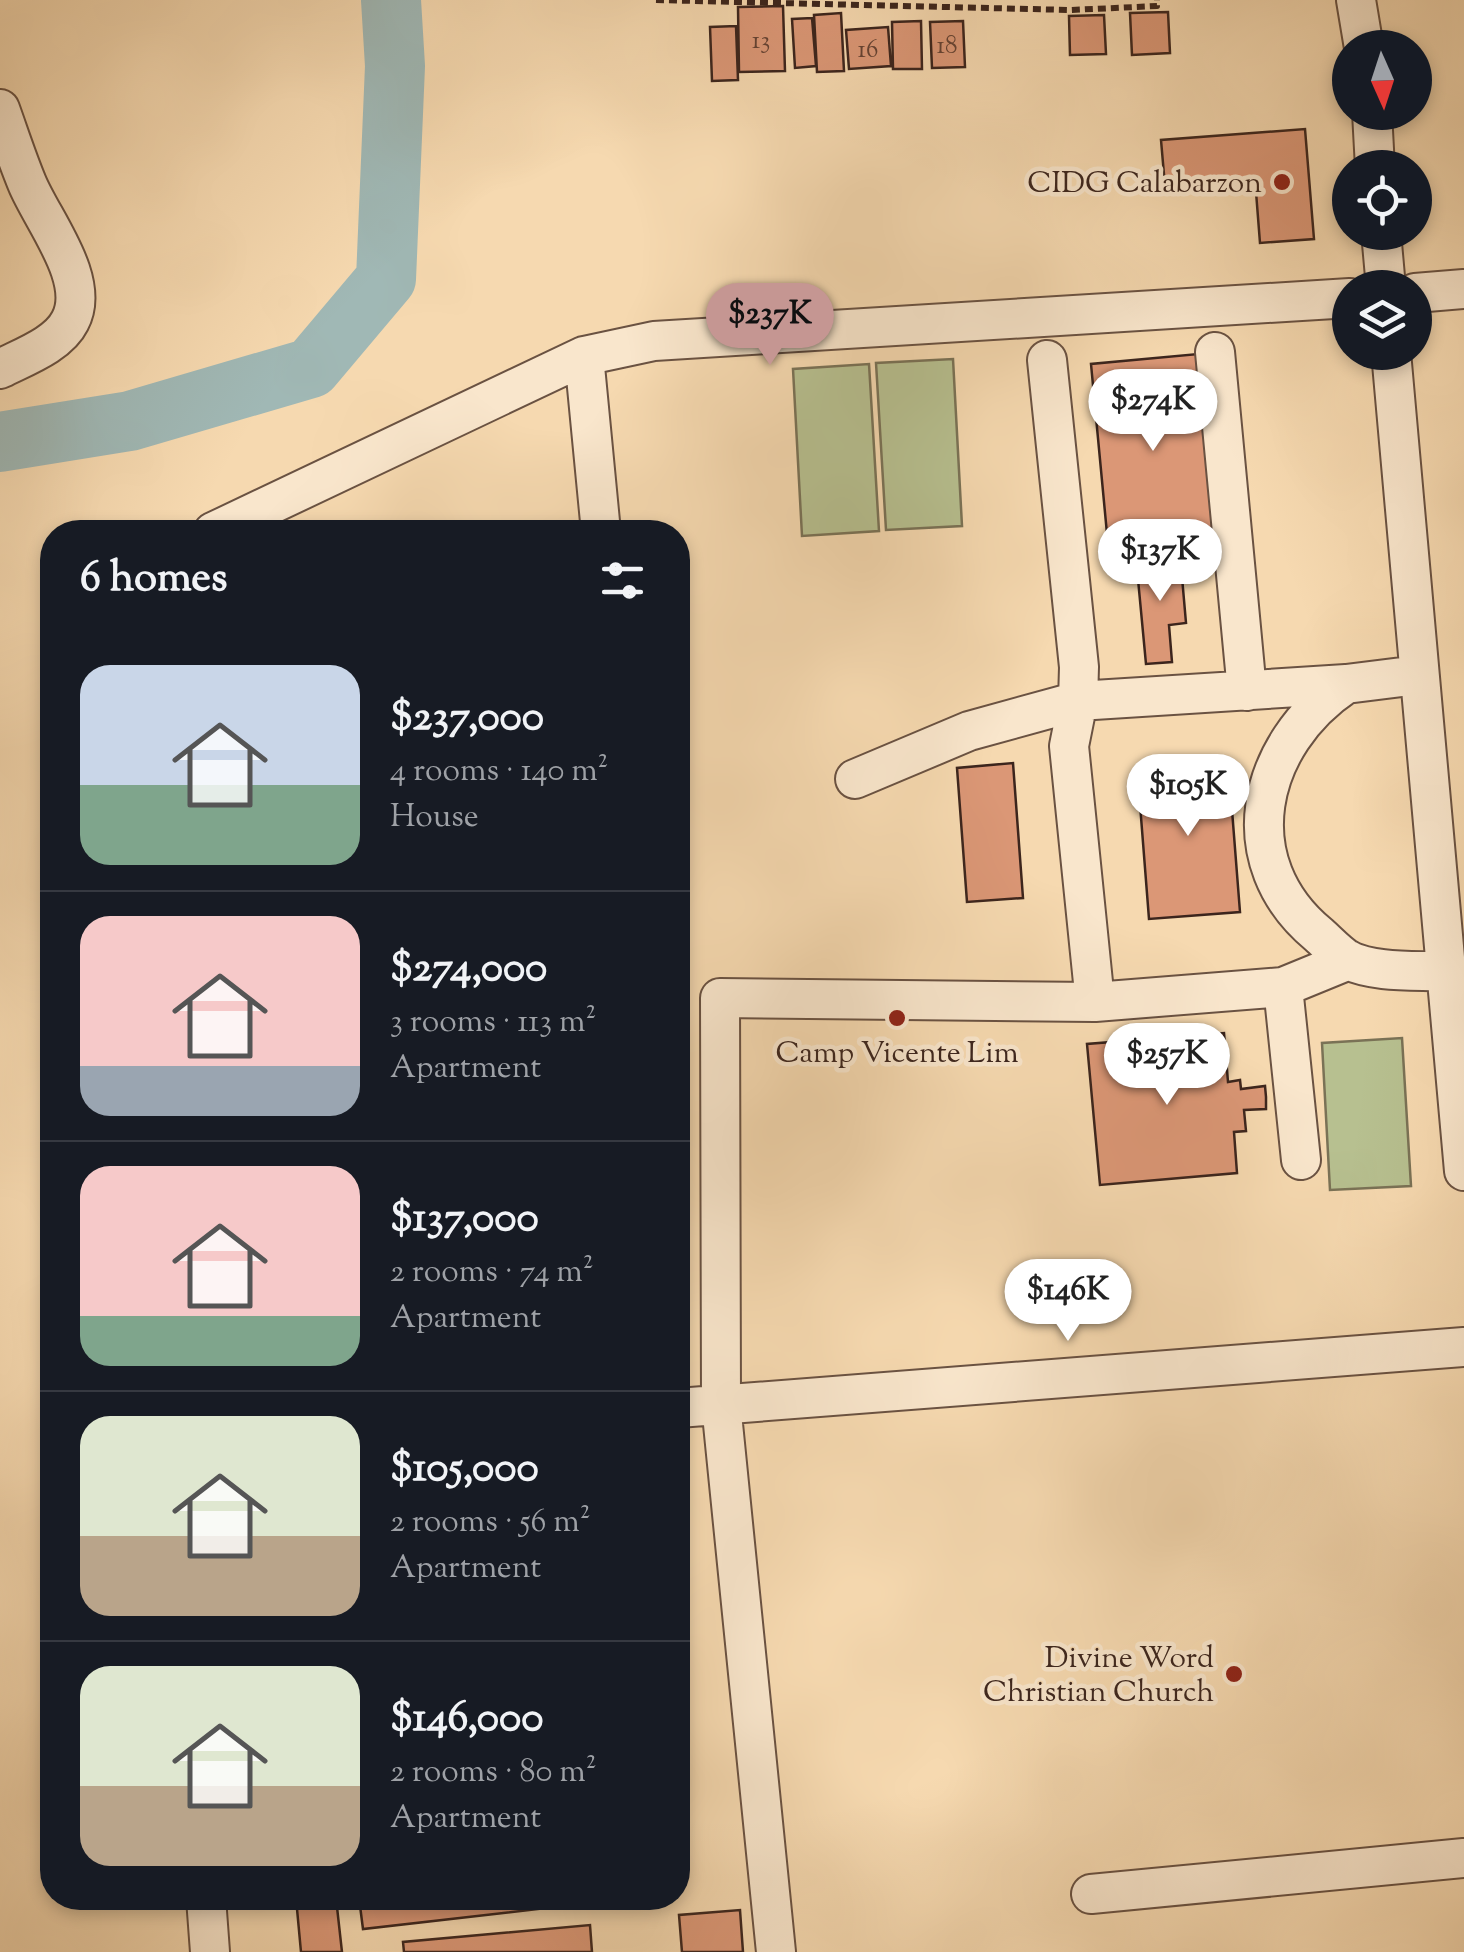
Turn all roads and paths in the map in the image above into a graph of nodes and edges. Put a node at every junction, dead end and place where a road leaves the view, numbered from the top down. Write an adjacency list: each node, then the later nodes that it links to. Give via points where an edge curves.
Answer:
1 (656, 0): 4 (path)
2 (1157, 0): 4 (path, via 1158,6 1071,10)
3 (1356, 0): 5 (street)
4 (690, 2)
5 (1361, 30)
6 (0, 110): 13 (street, via 71,273 76,300 70,322 49,343)
7 (1464, 289): 8 (street)
8 (1432, 292)
9 (1332, 299): 11 (street, via 654,341)
10 (1215, 352): 19 (street)
11 (584, 356): 15 (street); 16 (street)
12 (1047, 360): 20 (street)
13 (0, 370)
14 (1393, 370): 17 (street)
15 (238, 520)
16 (600, 520)
17 (1418, 675): 18 (street); 23 (street)
18 (1346, 684): 19 (street); 22 (street, via 1290,738 1266,796 1264,828 1280,896)
19 (1246, 690): 20 (street)
20 (1078, 701): 21 (street, via 969,731); 25 (street, via 1068,746)
21 (854, 780)
22 (1350, 960): 23 (street); 24 (street)
23 (1447, 972): 27 (street)
24 (1283, 987): 25 (street); 26 (street)
25 (1096, 1002): 29 (street, via 720,998)
26 (1301, 1160)
27 (1464, 1171)
28 (1464, 1347): 29 (street)
29 (721, 1404): 30 (street); 35 (street)
30 (690, 1407)
31 (1464, 1858): 32 (street)
32 (1090, 1894)
33 (207, 1910): 34 (street)
34 (210, 1952)
35 (776, 1952)

